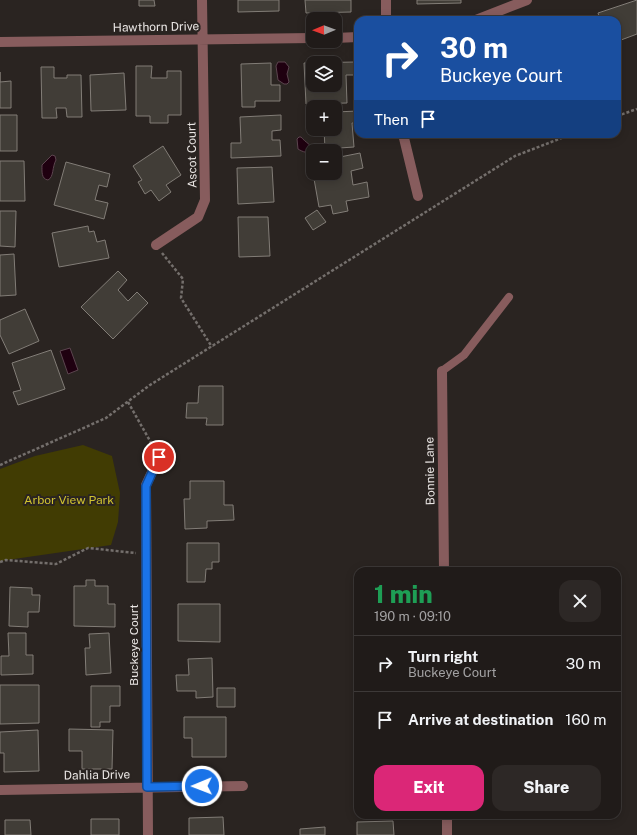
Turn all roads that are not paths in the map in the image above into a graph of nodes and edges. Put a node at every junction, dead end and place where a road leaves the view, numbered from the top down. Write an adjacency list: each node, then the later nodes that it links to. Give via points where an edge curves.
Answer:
1 (202, 0): 9 (street, Ascot Court)
2 (386, 0): 4 (street)
3 (527, 0): 5 (street)
4 (386, 16)
5 (486, 16)
6 (354, 37): 8 (street)
7 (306, 38): 9 (street, Hawthorn Drive)
8 (342, 38)
9 (203, 39): 10 (street, Hawthorn Drive); 13 (street, Ascot Court, via 206,200 198,217)
10 (0, 42)
11 (404, 138): 12 (street)
12 (418, 196)
13 (156, 245)
14 (509, 297): 15 (lane, via 464,355)
15 (442, 371): 17 (street, Bonnie Lane)
16 (159, 457): 19 (street, Buckeye Court, via 146,486)
17 (444, 567)
18 (243, 786): 19 (street, Dahlia Drive)
19 (147, 787): 20 (street, Dahlia Drive); 22 (street, Buckeye Court)
20 (0, 790)
21 (447, 819): 23 (street)
22 (148, 835)
23 (447, 835)

